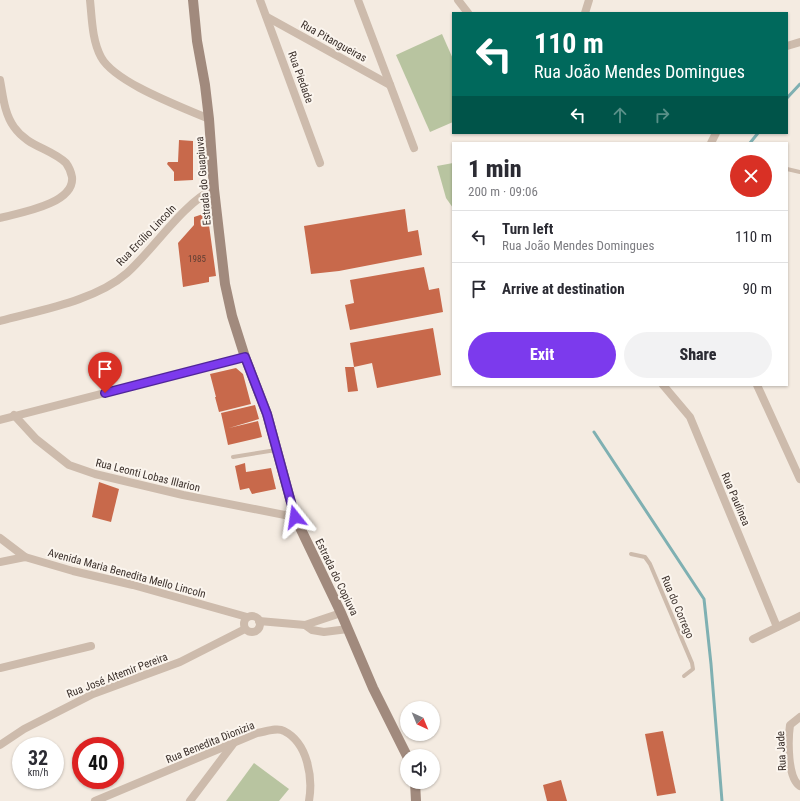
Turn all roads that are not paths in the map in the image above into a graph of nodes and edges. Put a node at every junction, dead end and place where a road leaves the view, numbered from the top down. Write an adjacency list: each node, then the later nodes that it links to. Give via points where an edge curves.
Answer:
1 (90, 0): 14 (street, via 97,47 102,58 113,70 176,106)
2 (193, 0): 14 (street, Estrada do Guapiuva, via 196,40)
3 (260, 0): 9 (street, Rua Piedade)
4 (358, 0): 13 (street, Rua Pitangueiras)
5 (458, 0): 7 (street)
6 (589, 0): 8 (street)
7 (467, 12)
8 (585, 12)
9 (267, 17): 13 (street, Rua Pitangueiras); 16 (street, Rua Piedade)
10 (800, 42): 11 (street)
11 (788, 46)
12 (0, 80): 20 (street, via 13,126 31,144 66,163 71,172 72,182 68,191 59,199)
13 (390, 85): 15 (street, Rua Pitangueiras)
14 (210, 119): 19 (street, Estrada do Guapiuva)
15 (414, 148)
16 (320, 162)
17 (788, 169): 18 (lane)
18 (800, 172)
19 (214, 189): 21 (street, Rua Ercílio Lincoln, via 204,193 189,206 156,244 126,273 108,285 73,301); 22 (street, Estrada do Guapiuva, via 225,284)
20 (0, 218)
21 (0, 321)
22 (245, 357): 25 (street); 27 (street, Estrada do Copiuva, via 267,414)
23 (664, 386): 40 (street, Rua Paulinea, via 690,417)
24 (757, 386): 29 (street)
25 (14, 415): 26 (street); 30 (street, Rua Leonti Lobas Illarion, via 36,439 69,465 184,496)
26 (0, 420)
27 (276, 450): 28 (lane); 30 (street, Estrada do Copiuva)
28 (233, 457)
29 (800, 478)
30 (295, 517): 35 (street, Estrada do Copiuva)
31 (0, 538): 33 (street)
32 (631, 554): 46 (lane, Rua do Corrego, via 645,557 650,564 692,663 692,669)
33 (24, 557): 34 (street, Avenida Maria Benedita Mello Lincoln); 37 (street, Avenida Maria Benedita Mello Lincoln)
34 (0, 562)
35 (341, 613): 39 (street); 42 (street, Estrada do Copiuva)
36 (800, 616): 40 (street)
37 (247, 617): 38 (street); 41 (street, via 243,624)
38 (259, 620): 39 (street); 41 (street, via 258,631 252,633)
39 (304, 625): 42 (street, via 312,630 324,632)
40 (777, 627): 43 (street)
41 (245, 629): 49 (street, Rua José Altemir Pereira, via 180,662 93,694 24,729)
42 (348, 629): 50 (street, Estrada do Copiuva, via 373,688)
43 (753, 639)
44 (91, 646): 45 (street)
45 (0, 668)
46 (684, 676)
47 (800, 717): 51 (street, Rua Jade, via 790,725 789,736 791,771 794,781)
48 (232, 744): 53 (street, Rua Benedita Dionizia); 54 (street); 55 (street, Rua Benedita Dionizia, via 256,733 284,731 305,755 311,791)
49 (0, 745)
50 (404, 749)
51 (800, 786)
52 (415, 789): 56 (street)
53 (95, 801)
54 (190, 801)
55 (309, 801)
56 (416, 801)

